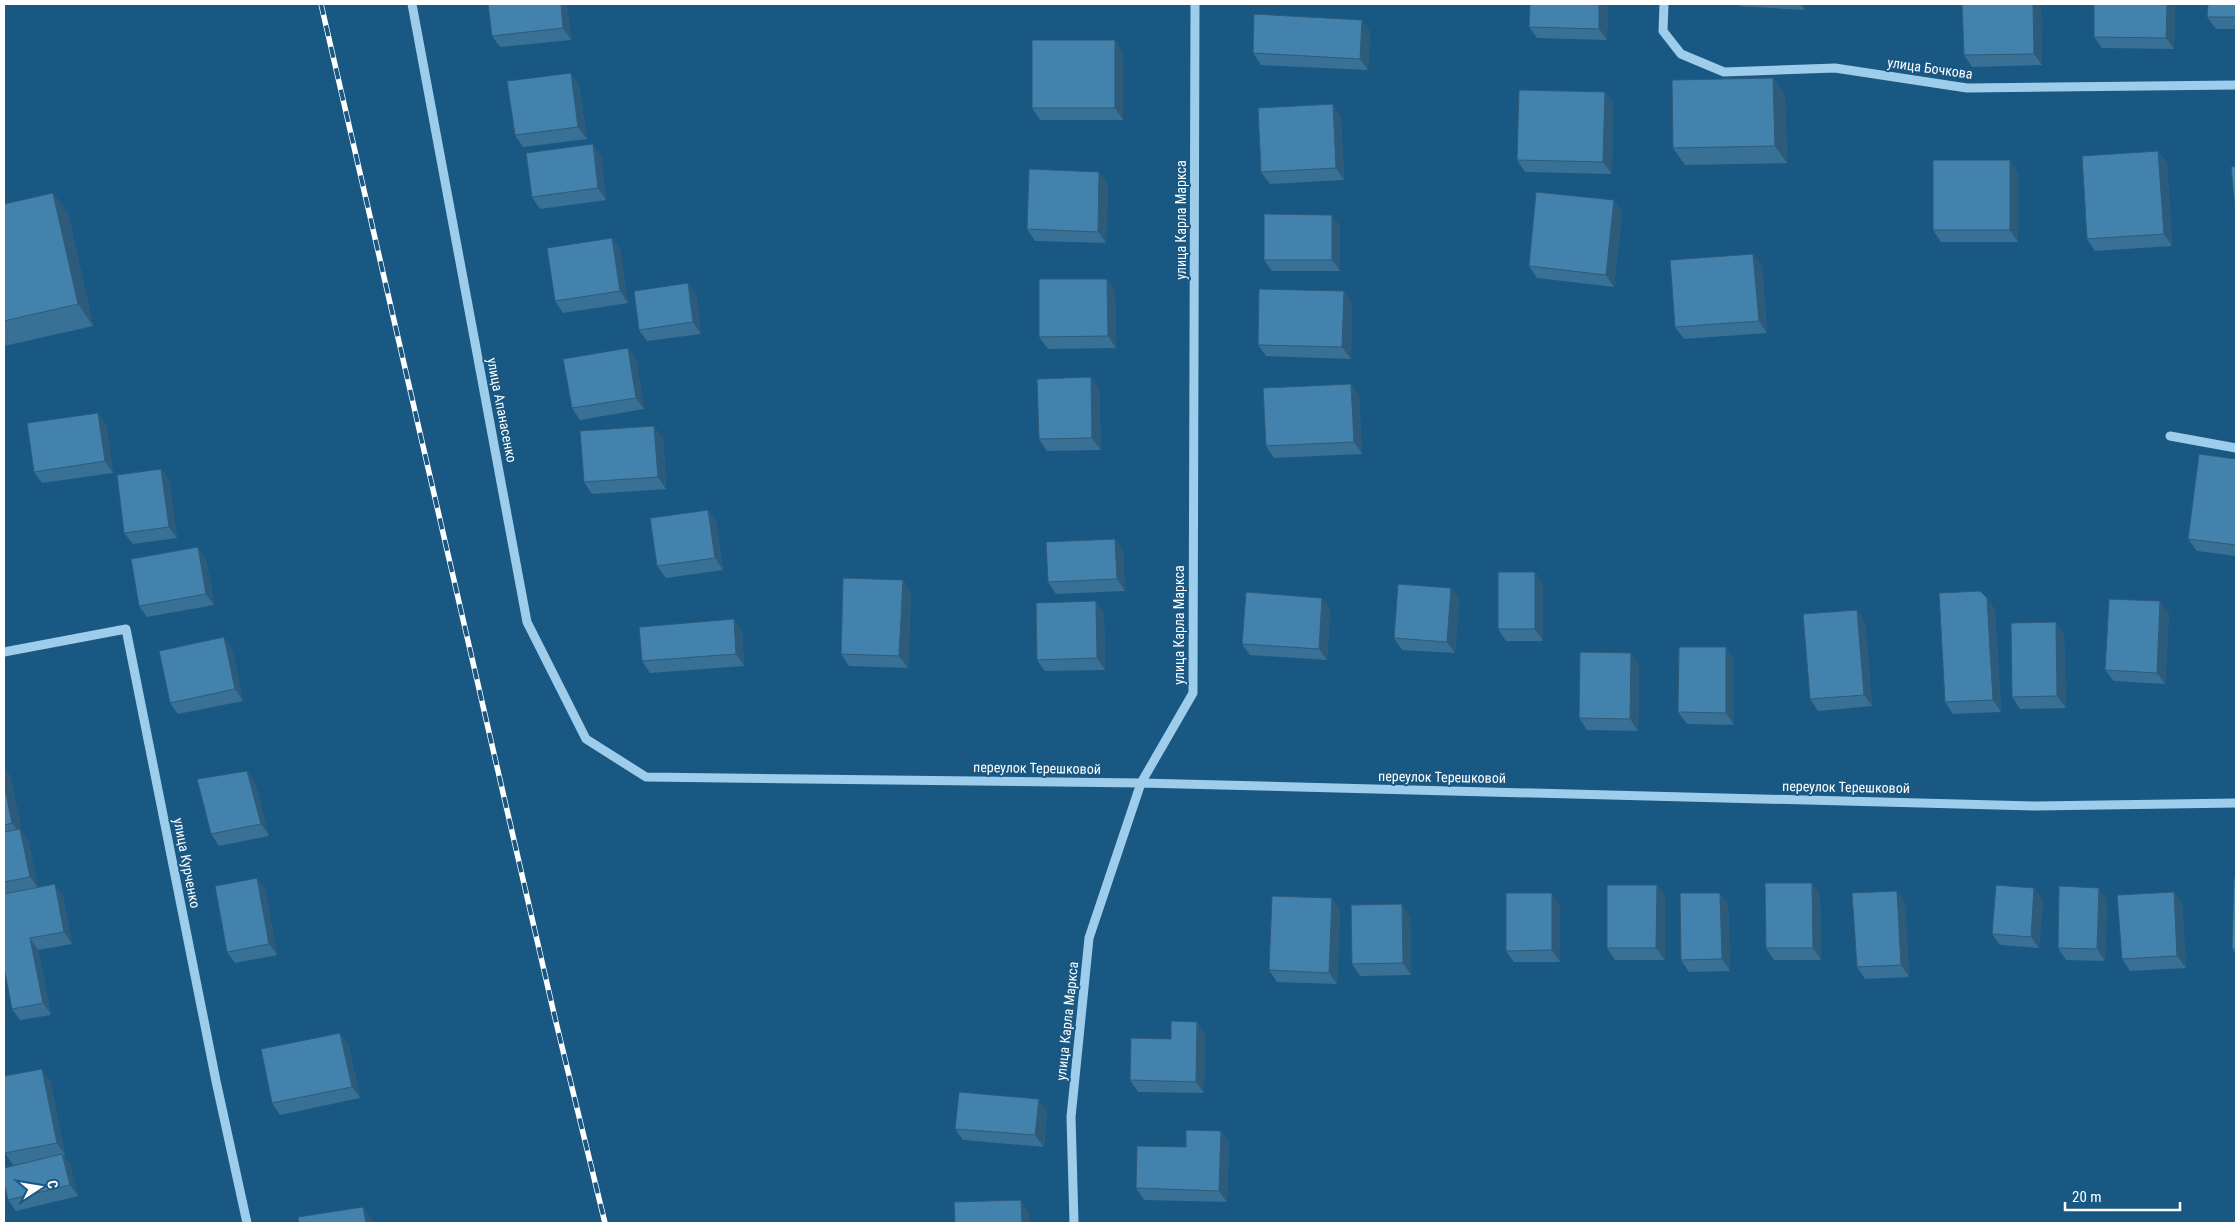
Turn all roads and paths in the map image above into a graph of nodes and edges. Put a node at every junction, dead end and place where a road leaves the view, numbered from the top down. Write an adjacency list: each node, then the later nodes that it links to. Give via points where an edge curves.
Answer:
1 (412, 4): 8 (street, улица Апанасенко, via 527,622 586,739)
2 (1195, 4): 9 (street, улица Карла Маркса, via 1193,693)
3 (1664, 4): 4 (street, улица Бочкова, via 1663,31 1681,54 1724,72 1835,68 1967,88)
4 (2236, 85)
5 (2170, 436): 6 (street)
6 (2236, 448)
7 (4, 652): 11 (street, улица Курченко, via 126,629)
8 (646, 777): 9 (street, переулок Терешковой)
9 (1140, 783): 10 (street, переулок Терешковой, via 2036,806); 12 (street, улица Карла Маркса, via 1089,938 1071,1117)
10 (2236, 803)
11 (247, 1223)
12 (1074, 1223)

